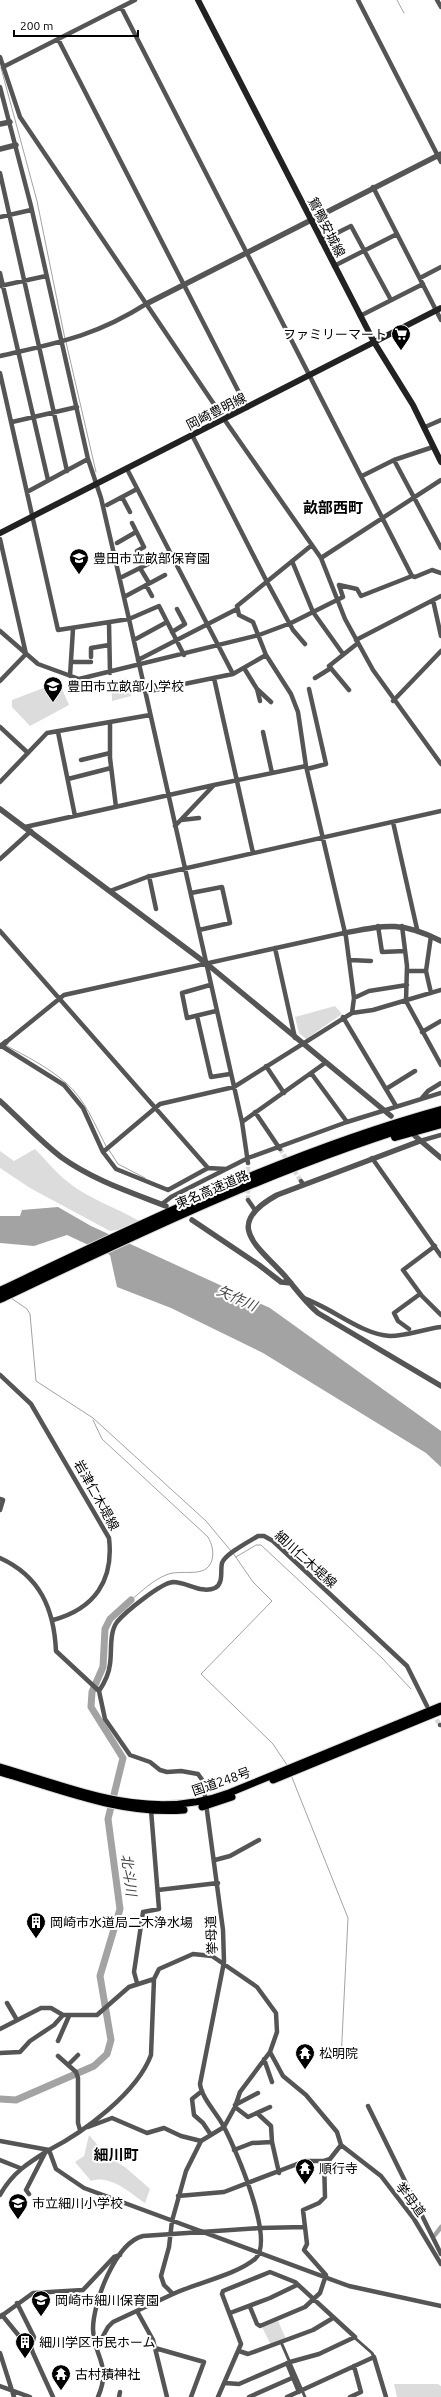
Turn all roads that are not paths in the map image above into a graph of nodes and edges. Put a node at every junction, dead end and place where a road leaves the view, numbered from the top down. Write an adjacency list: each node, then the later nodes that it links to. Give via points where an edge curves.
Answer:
1 (135, 0): 5 (street)
2 (198, 0): 23 (main road, 鴛鴨安城線)
3 (358, 0): 16 (street)
4 (437, 0): 6 (street)
5 (121, 7): 7 (street); 27 (street)
6 (441, 7)
7 (58, 39): 9 (street); 35 (street)
8 (0, 57): 9 (street)
9 (3, 67): 11 (street)
10 (0, 87): 12 (street)
11 (20, 117): 12 (street); 38 (street)
12 (10, 122): 13 (street); 14 (street)
13 (0, 124)
14 (16, 145): 15 (street); 20 (street)
15 (0, 149)
16 (439, 154): 17 (street); 19 (street)
17 (441, 162)
18 (0, 173): 21 (street)
19 (373, 187): 23 (street); 24 (street)
20 (32, 210): 21 (street); 31 (street)
21 (10, 215): 22 (street); 33 (street)
22 (0, 217)
23 (310, 219): 25 (main road, 鴛鴨安城線); 27 (street)
24 (397, 234): 26 (street); 32 (street)
25 (321, 241): 26 (street, via 351,226); 28 (main road, 鴛鴨安城線)
26 (364, 250): 28 (street); 37 (street)
27 (246, 252): 35 (street); 48 (street)
28 (334, 266): 40 (main road, 鴛鴨安城線)
29 (441, 267): 32 (street)
30 (0, 273): 36 (street)
31 (46, 276): 33 (street); 43 (street)
32 (420, 278): 34 (street)
33 (24, 281): 36 (street); 44 (street)
34 (423, 284): 37 (street); 39 (street)
35 (184, 285): 38 (street); 50 (street)
36 (1, 286): 45 (street)
37 (390, 300): 40 (street)
38 (146, 304): 43 (street, via 109,326); 53 (street)
39 (439, 310): 41 (street); 42 (main road, 岡崎豊明線)
40 (360, 316): 42 (main road, 鴛鴨安城線)
41 (441, 320)
42 (374, 342): 48 (main road, 岡崎豊明線); 56 (main road, 鴛鴨安城線)
43 (61, 343): 44 (street); 49 (street)
44 (40, 347): 45 (street); 51 (street)
45 (19, 352): 46 (street); 52 (street)
46 (0, 356)
47 (0, 373): 55 (street)
48 (310, 375): 50 (main road, 岡崎豊明線); 64 (street)
49 (77, 407): 51 (street); 59 (street)
50 (247, 408): 53 (main road, 岡崎豊明線)
51 (55, 412): 52 (street); 63 (street)
52 (34, 417): 55 (street); 65 (street)
53 (224, 419): 57 (main road, 岡崎豊明線); 81 (street)
54 (441, 420): 56 (street)
55 (12, 422): 69 (street)
56 (425, 427): 58 (main road, 鴛鴨安城線)
57 (192, 435): 62 (main road, 岡崎豊明線); 91 (street)
58 (433, 447): 60 (street); 61 (main road, 鴛鴨安城線)
59 (88, 459): 63 (street); 67 (street)
60 (394, 460): 64 (street); 71 (street)
61 (441, 462)
62 (127, 469): 67 (main road, 岡崎豊明線); 68 (street)
63 (67, 471): 65 (street)
64 (362, 476): 75 (street)
65 (48, 480): 69 (street)
66 (441, 480): 71 (street)
67 (96, 484): 74 (main road, 岡崎豊明線); 90 (street)
68 (137, 489): 70 (street); 83 (street)
69 (27, 492): 74 (street)
70 (122, 497): 72 (street); 73 (street)
71 (415, 497): 75 (street); 82 (street)
72 (107, 505)
73 (130, 512)
74 (31, 517): 78 (main road, 岡崎豊明線); 107 (street, via 58,630)
75 (382, 517): 84 (street); 89 (street)
76 (132, 523): 77 (street)
77 (136, 532): 80 (street); 86 (street, via 144,547 137,551)
78 (0, 533)
79 (0, 539): 119 (street)
80 (117, 543)
81 (312, 545): 84 (street); 85 (street)
82 (441, 548)
83 (170, 553): 86 (street); 106 (street)
84 (321, 558): 96 (street)
85 (292, 561): 91 (street); 100 (street)
86 (142, 566): 90 (street); 92 (street)
87 (441, 573): 89 (street, via 432,570)
88 (165, 574): 92 (street)
89 (412, 576): 96 (street, via 361,596 356,589 339,585 343,597)
90 (120, 578): 95 (street)
91 (267, 582): 99 (street, via 237,606); 105 (street)
92 (148, 584): 93 (street); 95 (street)
93 (152, 596)
94 (441, 596): 97 (street)
95 (124, 597): 102 (street)
96 (338, 600): 100 (street); 114 (street)
97 (433, 600): 101 (street); 114 (street)
98 (177, 609): 109 (street, via 185,624)
99 (237, 609): 106 (street); 110 (street, via 239,615 253,622)
100 (313, 612): 105 (street); 120 (street)
101 (439, 617): 111 (street)
102 (129, 619): 103 (street, via 159,606); 104 (street); 112 (street)
103 (167, 622): 109 (street); 112 (street)
104 (109, 623): 107 (street); 116 (street)
105 (291, 623): 110 (street); 115 (street)
106 (207, 624): 113 (street); 117 (street)
107 (73, 629): 124 (street)
108 (0, 630): 119 (street)
109 (172, 632): 113 (street)
110 (260, 635): 117 (street); 122 (street)
111 (441, 636)
112 (134, 640): 123 (street)
113 (176, 641): 121 (street); 123 (street)
114 (357, 641): 120 (street); 139 (street)
115 (305, 644)
116 (109, 645): 124 (street, via 91,648 91,660); 128 (street)
117 (218, 646): 121 (street); 129 (street)
118 (441, 651): 139 (street)
119 (26, 654): 130 (street, via 38,664); 133 (street)
120 (343, 654): 127 (street, via 329,666)
121 (184, 655): 125 (street)
122 (266, 655): 126 (street); 150 (street, via 291,694 298,712)
123 (138, 660): 125 (street)
124 (71, 662): 130 (street)
125 (140, 666): 128 (street); 137 (street)
126 (244, 668): 129 (street); 134 (street)
127 (331, 668): 132 (street); 136 (street)
128 (110, 673): 130 (street, via 79,679)
129 (233, 674): 131 (street)
130 (70, 676)
131 (214, 678): 137 (street); 155 (street)
132 (315, 678)
133 (0, 680)
134 (257, 689): 138 (street); 140 (street)
135 (309, 689): 150 (street, via 326,764)
136 (348, 690)
137 (145, 692): 141 (street)
138 (260, 701)
139 (393, 701): 149 (street)
140 (271, 702)
141 (150, 715): 142 (street); 157 (street)
142 (110, 722): 144 (street); 147 (street)
143 (0, 727): 146 (street)
144 (58, 732): 146 (street, via 47,733); 154 (street)
145 (263, 732): 152 (street)
146 (28, 753): 153 (street)
147 (110, 753): 148 (street); 151 (street)
148 (81, 760)
149 (441, 764)
150 (307, 767): 152 (street); 168 (street)
151 (111, 768): 154 (street); 158 (street)
152 (272, 772): 155 (street)
153 (1, 778)
154 (68, 779): 161 (street)
155 (238, 779): 156 (street); 169 (street)
156 (214, 785): 157 (street); 163 (street)
157 (168, 796): 158 (street); 165 (street)
158 (116, 807): 161 (street)
159 (0, 809): 166 (street)
160 (441, 811): 164 (street)
161 (74, 816): 166 (street)
162 (199, 818): 163 (street)
163 (181, 820): 165 (street)
164 (393, 822): 168 (street); 178 (street)
165 (175, 826): 171 (street)
166 (25, 827): 167 (street)
167 (31, 831): 170 (street); 173 (street)
168 (322, 837): 169 (street); 181 (street)
169 (253, 853): 171 (street)
170 (0, 859)
171 (185, 869): 172 (street); 174 (street)
172 (149, 876): 173 (street); 175 (street)
173 (110, 891): 188 (street)
174 (191, 893): 179 (street); 179 (street, via 222,887 230,923)
175 (156, 909)
176 (378, 926): 177 (street); 181 (street); 185 (street, via 382,952)
177 (402, 926): 178 (street); 185 (street)
178 (417, 929): 182 (street)
179 (199, 930): 188 (street)
180 (0, 931): 195 (street)
181 (344, 933): 184 (street); 186 (street)
182 (431, 936): 183 (street); 190 (street)
183 (441, 941)
184 (275, 948): 188 (street); 204 (street)
185 (405, 951): 189 (street)
186 (350, 960): 187 (street); 196 (street)
187 (371, 961)
188 (207, 964): 191 (street); 195 (street, via 64,994); 204 (street)
189 (407, 971): 190 (street); 192 (street)
190 (426, 971): 194 (street)
191 (210, 985): 198 (street); 200 (street, via 182,993 186,1018)
192 (407, 985): 196 (street, via 369,991); 197 (street)
193 (441, 990): 194 (street)
194 (431, 993): 197 (street)
195 (59, 998): 206 (street); 221 (street)
196 (354, 998): 199 (street)
197 (406, 1001): 199 (street); 203 (street)
198 (216, 1011): 200 (street); 212 (street)
199 (352, 1013): 201 (street)
200 (197, 1016): 212 (street, via 211,1077)
201 (343, 1017): 205 (street); 215 (street)
202 (441, 1021): 203 (street)
203 (422, 1032): 208 (street)
204 (296, 1038): 205 (street)
205 (303, 1044): 207 (street); 209 (street)
206 (2, 1045): 234 (street, via 64,1085 83,1108)
207 (325, 1063): 211 (street); 223 (street)
208 (441, 1065)
209 (266, 1066): 214 (street); 216 (street)
210 (415, 1071): 215 (street)
211 (311, 1072): 216 (street); 228 (street)
212 (230, 1074): 214 (street)
213 (441, 1083): 218 (street)
214 (234, 1087): 221 (street); 227 (street)
215 (386, 1089): 220 (street)
216 (284, 1093): 224 (street)
217 (441, 1093): 218 (street)
218 (422, 1098): 220 (street)
219 (0, 1101): 242 (street, via 52,1149 81,1170 117,1188)
220 (396, 1106): 223 (street)
221 (154, 1107): 234 (street); 239 (street)
222 (441, 1109): 248 (highway, 東名高速道路, via 283,1164 150,1221)
223 (383, 1110): 225 (street); 228 (street)
224 (255, 1112): 227 (street); 233 (street)
225 (391, 1116)
226 (441, 1117): 237 (highway, 東名高速道路)
227 (242, 1122): 238 (street)
228 (347, 1122): 233 (street)
229 (441, 1124): 237 (highway)
230 (441, 1135): 232 (street)
231 (415, 1136): 232 (street)
232 (420, 1141): 235 (street); 236 (street)
233 (279, 1148): 238 (street)
234 (103, 1152): 239 (street, via 116,1168 168,1190)
235 (372, 1158): 243 (street, via 302,1182); 245 (street)
236 (441, 1158)
237 (315, 1159): 251 (highway, 東名高速道路, via 158,1225)
238 (248, 1160): 240 (street)
239 (208, 1168): 240 (street)
240 (226, 1169): 242 (street, via 171,1197)
241 (248, 1200): 243 (street)
242 (164, 1205)
243 (255, 1210): 247 (street, via 249,1226 251,1239)
244 (192, 1220): 247 (street, via 281,1282)
245 (434, 1246): 246 (street); 249 (street, via 403,1268)
246 (441, 1256)
247 (290, 1283): 250 (street)
248 (0, 1291)
249 (420, 1294): 252 (street); 254 (street, via 394,1313 398,1321)
250 (301, 1297): 253 (street, via 380,1334 396,1336); 256 (street, via 318,1313)
251 (0, 1299)
252 (441, 1315)
253 (441, 1327)
254 (409, 1329)
255 (0, 1376): 260 (street, 岩津仁木堤線, via 35,1410 109,1538 105,1580 98,1593 85,1606)
256 (441, 1386)
257 (0, 1500): 258 (street, via 3,1500)
258 (0, 1510)
259 (0, 1558): 260 (street, via 28,1576 47,1602)
260 (53, 1620): 261 (street, via 56,1651)
261 (99, 1691): 262 (street, 細川仁木堤線, via 109,1672 112,1633 116,1623 125,1614 163,1585 172,1582 209,1590 217,1587 222,1562 227,1556 258,1536 264,1536 407,1666); 269 (street, 挙母道, via 106,1719 130,1755 150,1762 166,1772 198,1774 203,1781)
262 (427, 1706)
263 (441, 1706): 269 (highway, 国道248号)
264 (441, 1711): 269 (highway, 国道248号)
265 (0, 1767): 267 (highway, 国道248号)
266 (0, 1772): 267 (highway, 国道248号)
267 (108, 1800): 268 (highway, 国道248号)
268 (116, 1803): 269 (highway, 国道248号, via 166,1806); 270 (highway, 国道248号)
269 (208, 1804): 270 (highway, 国道248号, via 162,1812); 272 (street, 挙母道)
270 (151, 1810): 274 (street)
271 (258, 1840): 272 (street, via 230,1856)
272 (215, 1860): 273 (street, 挙母道)
273 (218, 1883): 274 (street); 275 (street, 挙母道)
274 (158, 1890): 277 (street, via 159,1909 143,1912 134,1972)
275 (224, 1962): 276 (street, via 212,1956 192,1954 159,1970); 284 (street, 挙母道, via 257,1987 276,2013 277,2032); 291 (street, via 214,2020 200,2075)
276 (154, 1979): 277 (street); 298 (street, via 152,2052 149,2063 119,2101)
277 (137, 1983): 280 (street, via 97,2015)
278 (7, 2003): 281 (street)
279 (63, 2015): 280 (street); 281 (street, via 51,2008 41,2008); 285 (street, via 20,2052)
280 (69, 2016): 283 (street)
281 (17, 2020): 282 (street)
282 (0, 2029)
283 (58, 2041)
284 (270, 2052): 288 (street, 挙母道); 303 (street, via 283,2076 306,2095 338,2132)
285 (0, 2053)
286 (78, 2055): 289 (street)
287 (58, 2056): 289 (street)
288 (264, 2060): 290 (street); 293 (street, 挙母道, via 240,2092)
289 (68, 2065): 298 (street, via 76,2072 78,2078)
290 (272, 2082)
291 (202, 2092): 297 (street); 299 (street, via 192,2099 193,2111)
292 (258, 2093): 293 (street)
293 (235, 2106): 296 (street, via 246,2117); 297 (street, 挙母道)
294 (368, 2106): 320 (street)
295 (270, 2107): 296 (street)
296 (258, 2114): 302 (street, via 271,2126)
297 (224, 2127): 299 (street); 304 (street)
298 (80, 2130): 301 (street, via 112,2118 147,2133 164,2128); 305 (street)
299 (211, 2135): 301 (street)
300 (0, 2141): 305 (street)
301 (201, 2141): 313 (street, via 186,2171)
302 (272, 2142): 304 (street, via 252,2143); 309 (street)
303 (341, 2145): 307 (street, via 330,2159); 322 (street, 挙母道, via 381,2176 414,2219)
304 (234, 2150): 310 (street)
305 (47, 2152): 308 (street); 311 (street, via 26,2190); 314 (street, via 56,2169 79,2185)
306 (0, 2160): 308 (street)
307 (324, 2161): 309 (street, via 305,2161); 315 (street, via 325,2197 323,2201 303,2210)
308 (20, 2168): 312 (street, via 8,2180)
309 (279, 2173): 310 (street)
310 (248, 2182): 313 (street, via 224,2192); 316 (street)
311 (29, 2194)
312 (0, 2195)
313 (178, 2196): 314 (street)
314 (172, 2221): 317 (street); 318 (street)
315 (305, 2227): 316 (street); 323 (street, via 307,2244 304,2250 326,2275)
316 (260, 2228): 317 (street); 319 (street)
317 (203, 2232): 318 (street); 319 (street)
318 (171, 2234): 321 (street, via 135,2239); 325 (street, via 161,2276 164,2285)
319 (258, 2254): 323 (street); 325 (street, via 254,2260 229,2273)
320 (441, 2254)
321 (120, 2255): 327 (street, via 114,2257 83,2290 40,2291); 337 (street, via 109,2272 94,2316 94,2340)
322 (441, 2264)
323 (325, 2278): 326 (street); 328 (street, via 349,2286)
324 (297, 2285): 326 (street); 329 (street); 331 (street, via 268,2272 223,2291)
325 (173, 2294): 330 (street)
326 (314, 2300): 329 (street, via 302,2309 260,2326); 333 (street)
327 (17, 2304): 332 (street); 336 (street, via 34,2337)
328 (441, 2306)
329 (250, 2307): 331 (street)
330 (137, 2311): 337 (street, via 110,2325); 338 (street)
331 (230, 2313): 339 (street, via 241,2340)
332 (1, 2316): 336 (street)
333 (333, 2318): 334 (street); 335 (street, via 313,2330)
334 (355, 2338): 341 (street, via 372,2352); 342 (street, via 319,2354)
335 (282, 2342): 339 (street, via 248,2354); 342 (street)
336 (31, 2347): 350 (street)
337 (97, 2347): 351 (street, via 103,2362 104,2375)
338 (156, 2348): 352 (street); 353 (street, via 204,2362)
339 (239, 2351): 345 (street)
340 (0, 2353): 348 (street)
341 (374, 2357): 343 (street); 359 (street)
342 (289, 2362): 344 (street); 345 (street, via 239,2384); 347 (street)
343 (354, 2366): 347 (street); 358 (street, via 361,2392)
344 (292, 2378): 347 (street); 355 (street)
345 (225, 2383): 354 (street)
346 (0, 2386): 348 (street)
347 (301, 2392): 356 (street); 357 (street)
348 (14, 2395): 349 (street)
349 (30, 2397)
350 (53, 2397)
351 (98, 2397)
352 (167, 2397)
353 (191, 2397)
354 (218, 2397)
355 (250, 2397)
356 (287, 2397)
357 (305, 2397)
358 (350, 2397)
359 (386, 2397)

